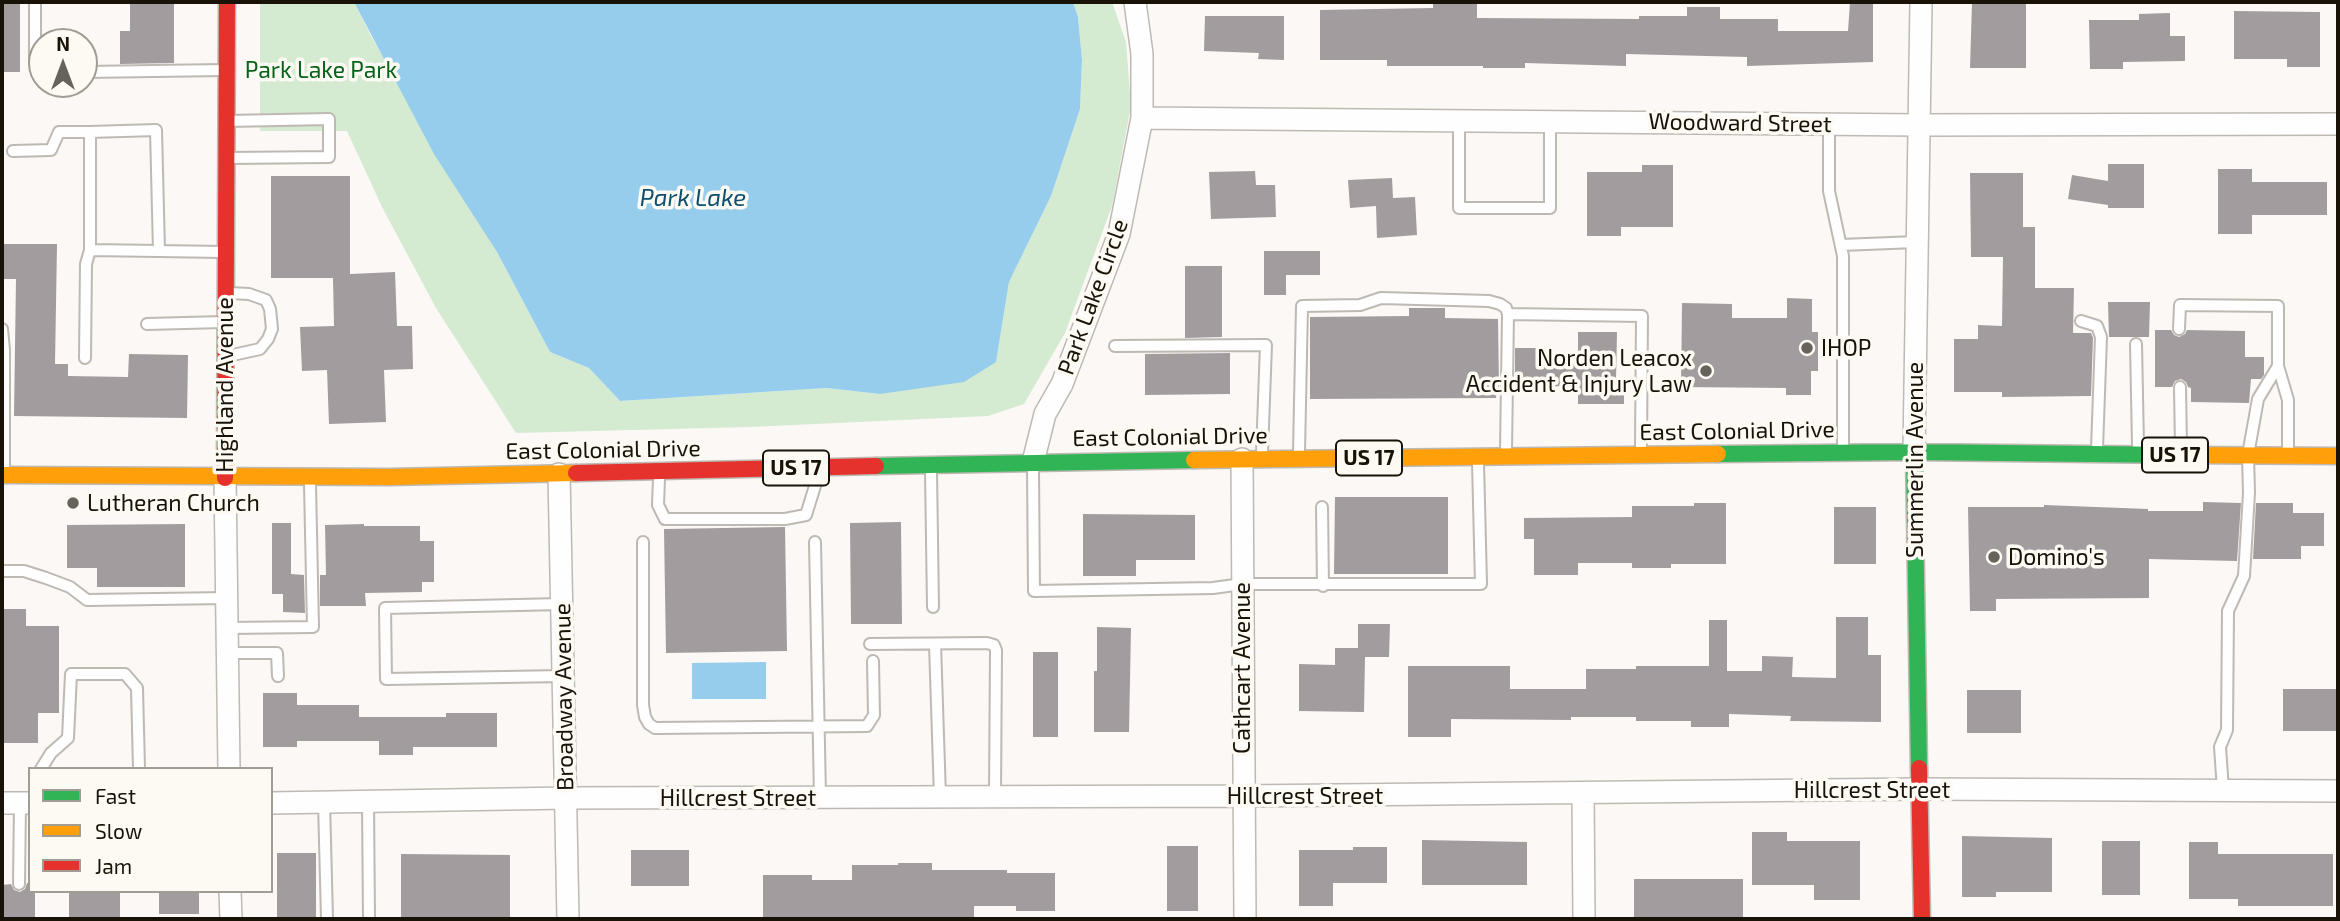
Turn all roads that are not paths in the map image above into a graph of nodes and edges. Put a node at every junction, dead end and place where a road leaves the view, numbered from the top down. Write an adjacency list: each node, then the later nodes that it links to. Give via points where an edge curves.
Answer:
1 (35, 2): 5 (lane)
2 (227, 2): 6 (main road, Highland Avenue)
3 (1135, 2): 8 (street, Park Lake Circle, via 1142,54)
4 (1922, 2): 14 (street, Summerlin Avenue)
5 (35, 28)
6 (226, 70): 7 (lane); 10 (main road, Highland Avenue)
7 (98, 72)
8 (1142, 118): 9 (street, Woodward Street); 49 (street, Park Lake Circle, via 1119,234 1062,384 1045,414)
9 (1459, 120): 11 (street, Woodward Street); 11 (lane, via 1459,208 1550,208)
10 (226, 121): 17 (main road, Highland Avenue); 17 (lane, via 329,119 329,157)
11 (1550, 121): 12 (street, Woodward Street)
12 (1829, 124): 14 (street, Woodward Street); 19 (lane, via 1829,191)
13 (2338, 124): 14 (street, Woodward Street)
14 (1919, 125): 18 (street, Summerlin Avenue)
15 (90, 132): 16 (lane, via 59,132 51,150); 20 (lane); 21 (lane, via 156,130)
16 (13, 151)
17 (226, 158): 22 (main road, Highland Avenue)
18 (1916, 242): 19 (lane); 36 (street, Summerlin Avenue)
19 (1840, 245): 37 (lane)
20 (90, 250): 21 (lane); 33 (lane)
21 (159, 251): 22 (lane)
22 (226, 252): 23 (main road, Highland Avenue)
23 (226, 293): 26 (main road, Highland Avenue); 32 (lane, via 266,300 272,329 260,349)
24 (1508, 314): 40 (lane, via 1642,316); 44 (lane); 47 (lane, via 1500,303 1489,300 1381,298 1360,305 1302,306)
25 (2081, 321): 38 (lane, via 2097,326 2101,337)
26 (226, 322): 27 (lane); 32 (main road, Highland Avenue)
27 (147, 324)
28 (2, 329): 54 (lane)
29 (2179, 330): 34 (lane, via 2180,305 2278,306)
30 (2136, 344): 39 (lane)
31 (1115, 346): 48 (lane, via 1266,345)
32 (226, 356): 55 (main road, Highland Avenue)
33 (85, 358)
34 (2278, 366): 42 (lane, via 2258,399); 45 (lane, via 2288,400)
35 (2180, 391): 41 (lane)
36 (1914, 452): 37 (main road, East Colonial Drive / US 17); 38 (main road, East Colonial Drive / US 17); 77 (main road, Summerlin Avenue)
37 (1843, 453): 40 (main road, East Colonial Drive / US 17)
38 (2097, 454): 39 (main road, East Colonial Drive / US 17)
39 (2138, 454): 41 (main road, East Colonial Drive / US 17)
40 (1641, 455): 44 (main road, East Colonial Drive / US 17)
41 (2181, 455): 42 (main road, East Colonial Drive / US 17)
42 (2248, 455): 45 (main road, East Colonial Drive / US 17); 78 (lane, via 2244,576 2228,611 2227,730 2220,747)
43 (1478, 456): 44 (main road, East Colonial Drive / US 17); 47 (main road, East Colonial Drive / US 17); 62 (lane, via 1481,584)
44 (1506, 456)
45 (2288, 456): 46 (main road, East Colonial Drive / US 17)
46 (2338, 456)
47 (1298, 458): 48 (main road, East Colonial Drive / US 17)
48 (1252, 459): 49 (main road, East Colonial Drive / US 17); 61 (street, Cathcart Avenue)
49 (1033, 462): 50 (main road, East Colonial Drive / US 17); 61 (lane, via 1034,591)
50 (931, 464): 51 (main road, East Colonial Drive / US 17); 65 (lane)
51 (821, 467): 52 (main road, East Colonial Drive / US 17); 52 (lane, via 806,515 785,519 665,519 657,505)
52 (659, 471): 53 (main road, East Colonial Drive / US 17)
53 (559, 474): 56 (main road, East Colonial Drive / US 17); 64 (street, Broadway Avenue)
54 (3, 475): 55 (main road, East Colonial Drive / US 17)
55 (225, 478): 56 (main road, East Colonial Drive / US 17); 63 (street, Highland Avenue)
56 (310, 478): 66 (lane, via 313,627)
57 (1322, 507): 62 (lane)
58 (643, 542): 73 (lane, via 643,705 649,724 655,728)
59 (815, 542): 73 (lane)
60 (2, 571): 63 (lane, via 46,578 87,600)
61 (1242, 584): 62 (lane); 81 (street, Cathcart Avenue)
62 (1323, 586)
63 (227, 598): 66 (street, Highland Avenue)
64 (562, 604): 72 (street, Broadway Avenue); 72 (lane, via 385,608 386,679)
65 (933, 607)
66 (227, 628): 69 (street, Highland Avenue)
67 (870, 644): 68 (lane)
68 (935, 644): 83 (lane); 84 (lane, via 987,643 996,650)
69 (228, 653): 71 (lane, via 277,653); 76 (street, Highland Avenue)
70 (873, 661): 73 (lane, via 873,720 867,726)
71 (278, 676)
72 (564, 676): 85 (street, Broadway Avenue)
73 (820, 727): 82 (lane)
74 (42, 767): 75 (lane, via 68,738 71,674 125,674 137,688)
75 (139, 767)
76 (229, 767)
77 (1920, 789): 78 (street, Hillcrest Street); 80 (street, Hillcrest Street); 98 (main road, Summerlin Avenue)
78 (2223, 790): 79 (street, Hillcrest Street)
79 (2338, 791)
80 (1583, 793): 81 (street, Hillcrest Street); 97 (street)
81 (1242, 796): 84 (street, Hillcrest Street); 96 (street, Cathcart Avenue)
82 (820, 797): 83 (street, Hillcrest Street); 85 (street, Hillcrest Street)
83 (940, 797): 84 (street, Hillcrest Street)
84 (996, 797)
85 (567, 798): 87 (street, Hillcrest Street); 95 (street, Broadway Avenue)
86 (324, 802): 87 (street, Hillcrest Street); 89 (street, Hillcrest Street); 93 (lane)
87 (368, 802): 94 (lane)
88 (17, 803): 90 (lane)
89 (273, 803)
90 (19, 884)
91 (230, 893): 92 (street)
92 (231, 919)
93 (327, 919)
94 (369, 919)
95 (568, 919)
96 (1245, 919)
97 (1584, 919)
98 (1922, 919)

